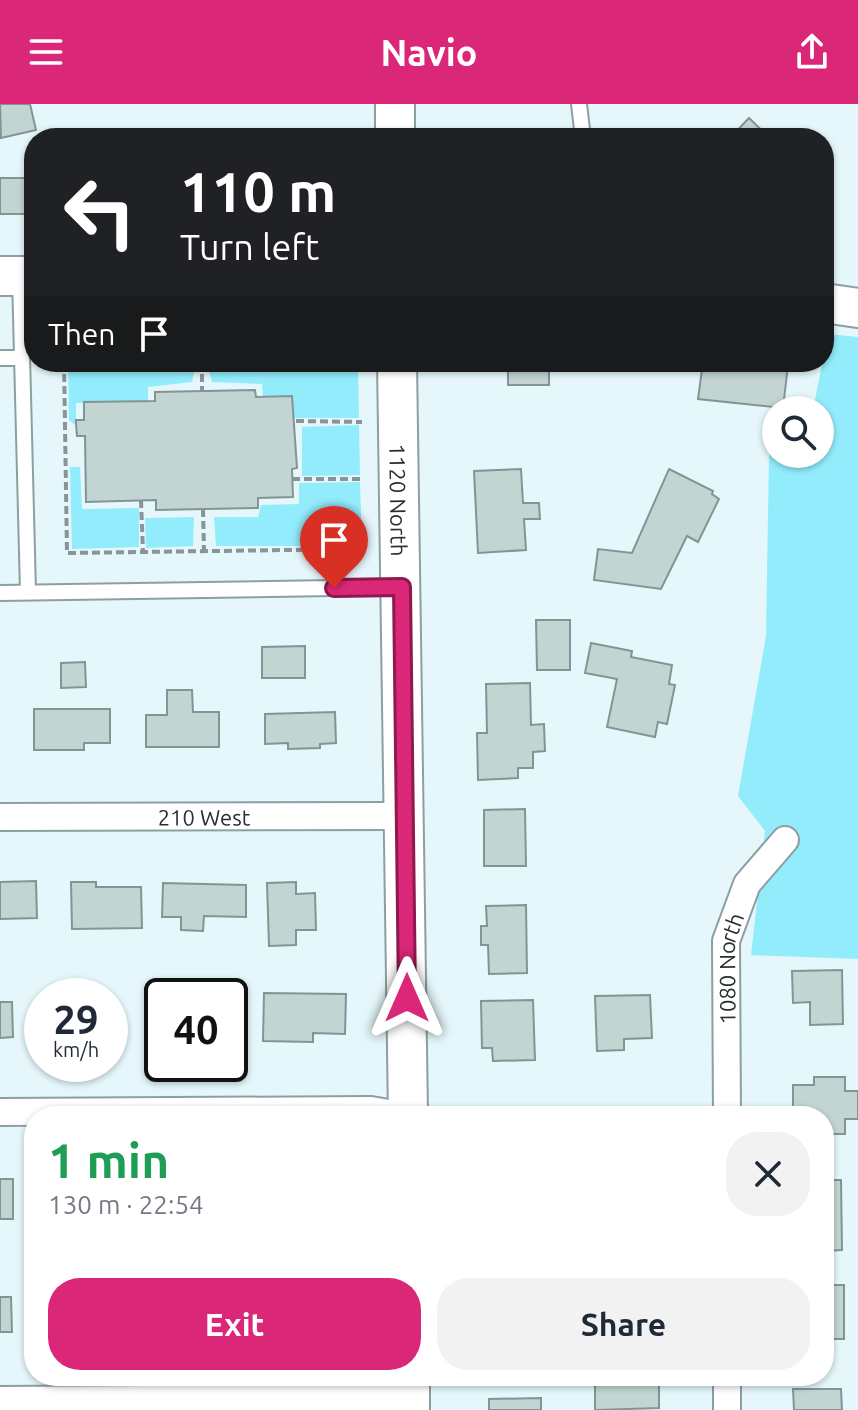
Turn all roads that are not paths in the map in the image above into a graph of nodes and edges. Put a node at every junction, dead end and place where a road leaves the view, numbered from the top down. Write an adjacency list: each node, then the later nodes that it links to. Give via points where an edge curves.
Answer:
1 (395, 104): 3 (street)
2 (579, 104): 4 (lane)
3 (395, 128)
4 (582, 128)
5 (18, 276): 9 (lane)
6 (834, 304): 7 (street)
7 (858, 308)
8 (0, 358): 9 (lane)
9 (21, 358): 12 (lane)
10 (397, 372): 11 (street, 1120 North)
11 (402, 587): 12 (lane); 14 (street, 1120 North)
12 (28, 592): 13 (lane)
13 (0, 593)
14 (406, 816): 15 (street, 210 West); 17 (street, 1120 North)
15 (0, 817)
16 (785, 840): 18 (street, 1080 North, via 747,884 726,941)
17 (407, 1106)
18 (727, 1106)
19 (0, 1112): 20 (street)
20 (24, 1112)
21 (727, 1386): 24 (street)
22 (410, 1394): 23 (street)
23 (0, 1400)
24 (727, 1410)

